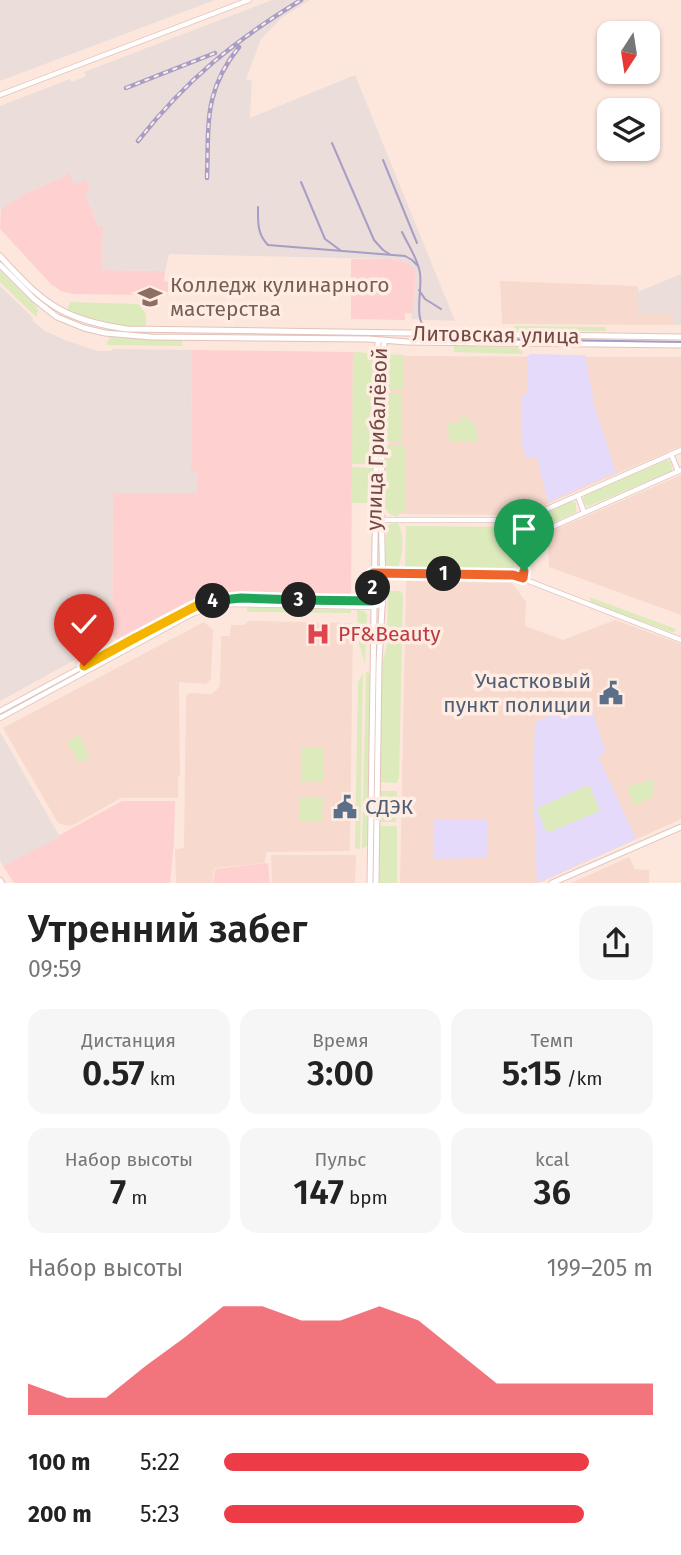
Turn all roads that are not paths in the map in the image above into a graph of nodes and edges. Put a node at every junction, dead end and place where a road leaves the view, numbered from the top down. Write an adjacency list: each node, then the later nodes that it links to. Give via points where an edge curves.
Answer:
1 (249, 0): 2 (street)
2 (0, 95)
3 (0, 256): 5 (street, Литовская улица, via 50,304 71,317 106,326)
4 (0, 265): 7 (street, Литовская улица, via 57,317 105,333)
5 (381, 334): 6 (street, Литовская улица); 7 (street, улица Грибалёвой)
6 (681, 337)
7 (381, 341): 8 (street, Литовская улица); 15 (street, улица Грибалёвой)
8 (681, 345)
9 (681, 450): 10 (street)
10 (671, 454): 11 (street); 12 (street)
11 (679, 471): 13 (street)
12 (578, 496): 13 (street); 14 (street)
13 (584, 512): 16 (street)
14 (525, 519): 15 (street); 16 (street)
15 (379, 520): 17 (street, улица Грибалёвой); 18 (street, улица Грибалёвой)
16 (525, 539): 19 (street)
17 (373, 573): 18 (street); 20 (street, улица Грибалёвой)
18 (382, 573): 19 (street); 21 (street, улица Грибалёвой)
19 (523, 578): 22 (street)
20 (372, 604): 21 (street); 23 (street, via 241,598 209,601); 24 (street, via 211,607); 26 (street, улица Грибалёвой)
21 (383, 604): 27 (street, улица Грибалёвой)
22 (681, 640)
23 (0, 711)
24 (0, 718)
25 (681, 827): 28 (street)
26 (370, 883)
27 (376, 883)
28 (552, 883)

